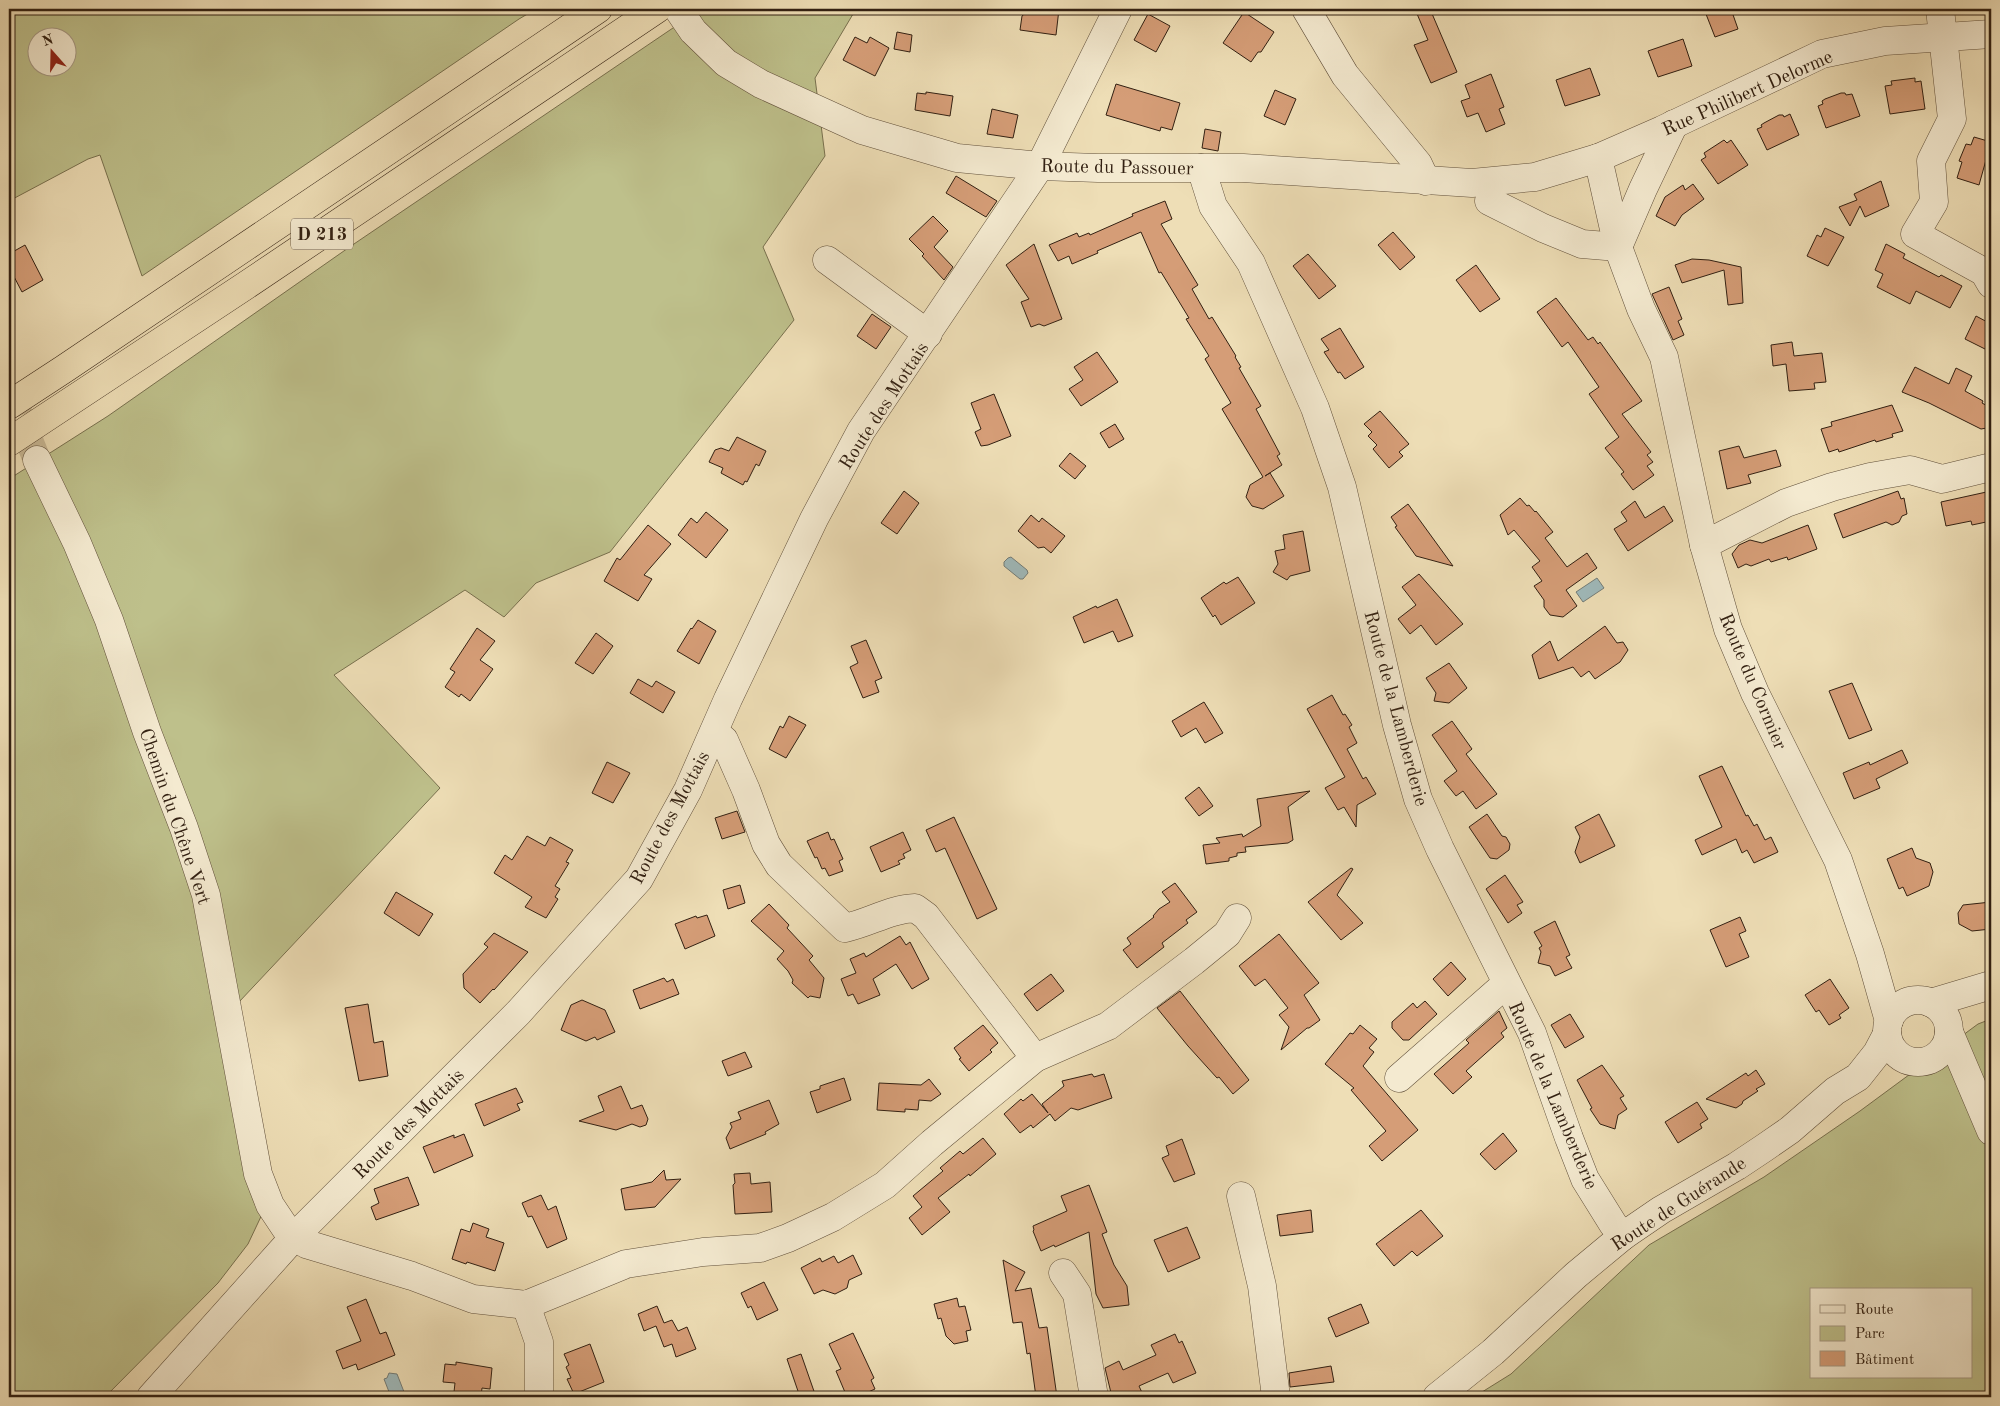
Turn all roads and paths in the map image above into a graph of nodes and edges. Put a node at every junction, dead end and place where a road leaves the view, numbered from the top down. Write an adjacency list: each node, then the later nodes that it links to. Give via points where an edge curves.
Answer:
1 (598, 9): 19 (highway, D 213)
2 (657, 9): 20 (highway, D 213)
3 (678, 9): 11 (street, Route du Passouer, via 693,31 726,63 761,84 862,130 957,158)
4 (1118, 9): 11 (street, Route des Mottais)
5 (1306, 9): 13 (street, via 1345,75 1418,164)
6 (1940, 9): 8 (street)
7 (1991, 34): 8 (street, Rue Philibert Delorme)
8 (1943, 38): 9 (street, Rue Philibert Delorme, via 1885,41 1822,54); 17 (street, via 1952,119 1931,161 1934,202 1915,234 1984,272)
9 (1674, 124): 10 (street, Rue Philibert Delorme); 15 (street)
10 (1598, 158): 13 (street, Route du Passouer, via 1535,177 1472,183); 15 (street, Route du Cormier)
11 (1040, 166): 12 (street, Route du Passouer); 18 (street, Route des Mottais)
12 (1200, 168): 13 (street, Route du Passouer); 27 (street, Route de la Lamberderie, via 1213,206 1251,263 1315,408 1342,487 1397,726 1418,799)
13 (1426, 181)
14 (1489, 201): 15 (street, via 1582,244)
15 (1618, 247): 23 (street, Route du Cormier, via 1641,309 1664,357)
16 (827, 260): 18 (street)
17 (1991, 284)
18 (928, 334): 24 (street, Route des Mottais, via 861,431 814,520)
19 (9, 405)
20 (9, 442)
21 (37, 460): 40 (street, Chemin du Chêne Vert, via 110,620 147,732 184,828 206,895 258,1174 270,1205)
22 (1991, 468): 23 (street, via 1942,479 1910,470 1870,476 1786,503)
23 (1704, 545): 26 (street, Route du Cormier, via 1728,629 1754,693 1838,860)
24 (714, 733): 33 (street, via 724,740 766,844 779,866 845,928 899,908 914,908 926,916); 40 (street, Route des Mottais, via 688,790 639,878 518,1013)
25 (1237, 918): 33 (street, via 1226,934 1194,962 1108,1026)
26 (1870, 954): 30 (street, via 1892,980); 31 (street, Route du Cormier)
27 (1506, 984): 36 (street); 41 (street, Route de la Lamberderie, via 1532,1033 1585,1179)
28 (1991, 985): 30 (street)
29 (1991, 991): 32 (street, via 1965,1008)
30 (1925, 1001): 31 (street, via 1909,1001 1900,1006 1893,1012); 32 (street, via 1946,1016)
31 (1888, 1028): 34 (street, via 1888,1041 1896,1053); 35 (street, Route de Guérande, via 1877,1053)
32 (1949, 1029): 34 (street, via 1942,1051 1934,1058); 37 (street)
33 (1035, 1058): 43 (street, via 884,1185 833,1217 760,1248 703,1252 626,1264)
34 (1916, 1060): 35 (street, Route de Guérande); 37 (street, via 1938,1065)
35 (1858, 1077): 41 (street, Route de Guérande, via 1835,1091 1764,1148)
36 (1399, 1078)
37 (1978, 1097): 38 (street)
38 (1991, 1131)
39 (1241, 1196): 47 (street, via 1262,1286)
40 (294, 1236): 43 (street, via 306,1244 412,1276 473,1299); 44 (street, Route des Mottais)
41 (1623, 1236): 48 (street, Route de Guérande, via 1493,1352)
42 (1063, 1273): 46 (street, via 1077,1294)
43 (526, 1306): 45 (street, via 539,1342)
44 (151, 1397)
45 (539, 1397)
46 (1094, 1397)
47 (1276, 1397)
48 (1437, 1397)

